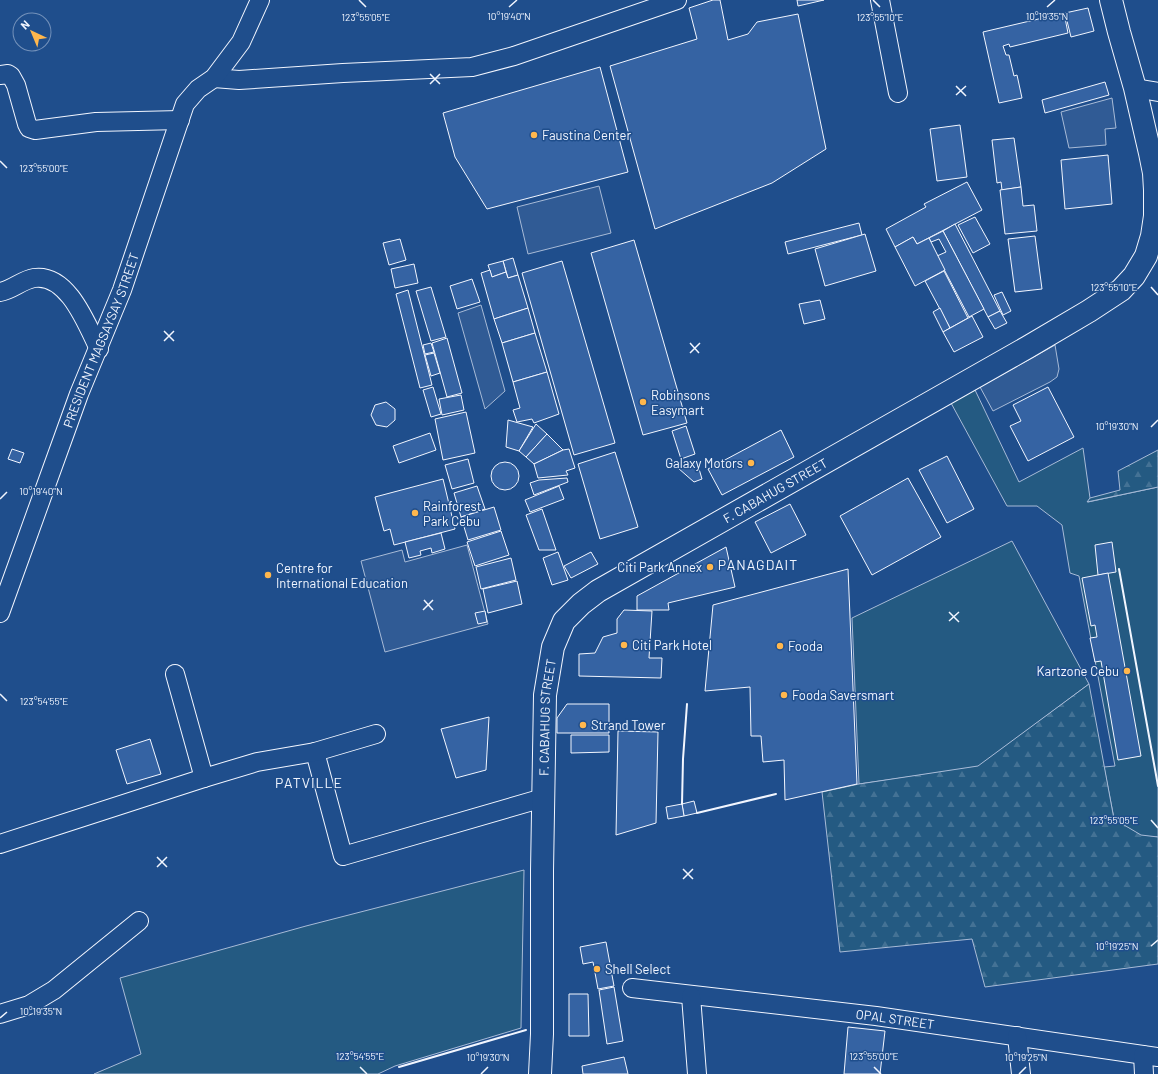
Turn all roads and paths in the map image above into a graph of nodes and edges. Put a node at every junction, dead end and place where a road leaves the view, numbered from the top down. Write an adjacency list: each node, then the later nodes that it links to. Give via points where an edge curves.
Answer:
1 (260, 0): 6 (street, PRESIDENT MAGSAYSAY STREET, via 241,42)
2 (677, 0): 6 (street, via 514,56 472,67 239,80)
3 (880, 0): 9 (street)
4 (1111, 0): 7 (main road, F. CABAHUG STREET)
5 (0, 75): 10 (street, via 8,74 13,79 27,124 35,130 96,122)
6 (214, 78): 10 (street, PRESIDENT MAGSAYSAY STREET, via 185,104)
7 (1135, 88): 8 (street); 18 (main road, F. CABAHUG STREET, via 1154,173 1155,216 1146,256 1134,276 1121,290 1090,311 976,378 598,590 581,604 564,621 553,647 546,695)
8 (1158, 92)
9 (898, 93)
10 (180, 120): 12 (street, PRESIDENT MAGSAYSAY STREET, via 122,290)
11 (0, 292): 12 (street, via 33,278 45,278 54,282 66,290 83,316)
12 (99, 349): 13 (street, PRESIDENT MAGSAYSAY STREET, via 79,394)
13 (0, 613)
14 (175, 674): 17 (street)
15 (376, 734): 16 (street)
16 (315, 752): 17 (street, via 257,762); 18 (street, via 343,856)
17 (204, 778): 19 (street)
18 (543, 798): 26 (main road, F. CABAHUG STREET)
19 (0, 844)
20 (139, 921): 23 (street, via 54,990 29,1005)
21 (632, 988): 22 (street, OPAL STREET)
22 (691, 996): 24 (street, OPAL STREET, via 876,1016); 27 (street)
23 (0, 1014)
24 (1017, 1036): 25 (street, OPAL STREET); 28 (street)
25 (1150, 1056): 29 (street)
26 (540, 1074)
27 (697, 1074)
28 (1021, 1074)
29 (1144, 1074)

